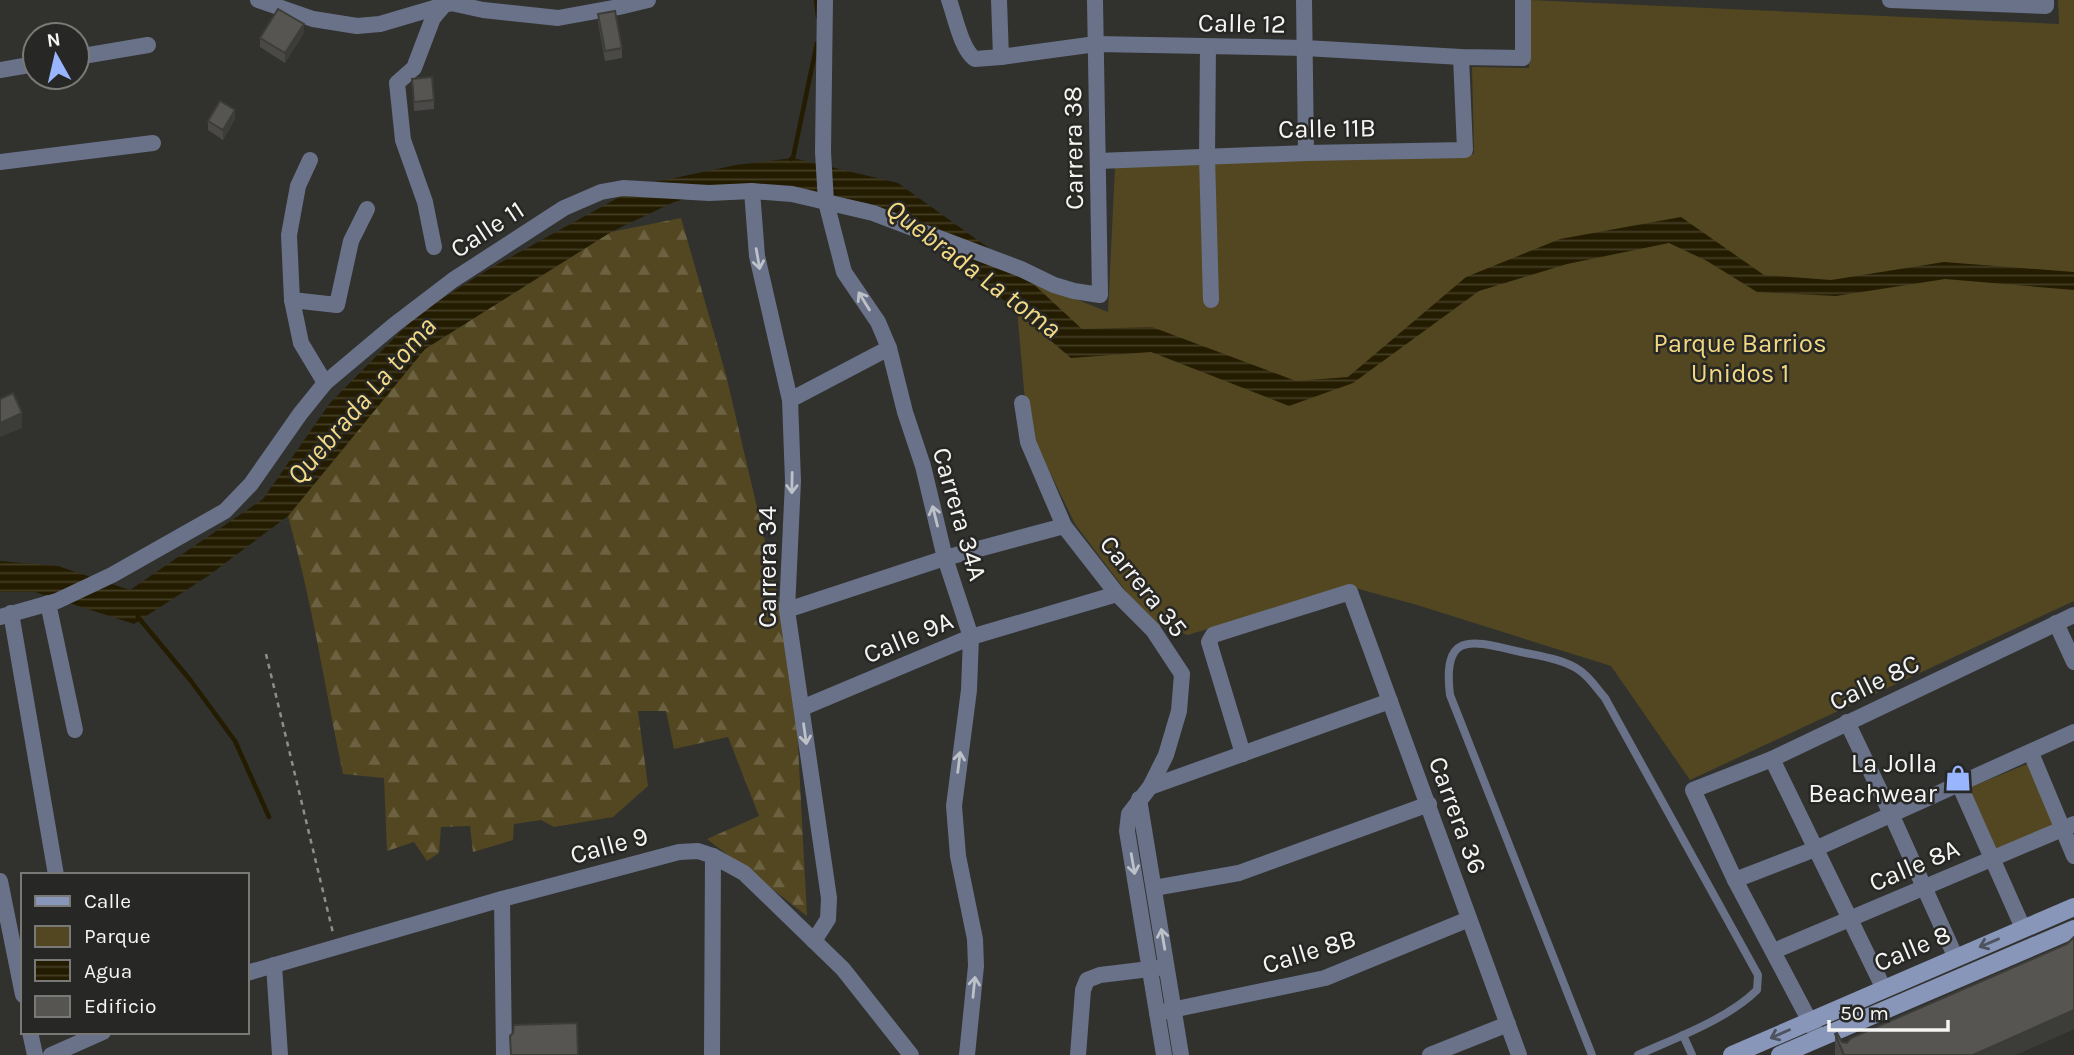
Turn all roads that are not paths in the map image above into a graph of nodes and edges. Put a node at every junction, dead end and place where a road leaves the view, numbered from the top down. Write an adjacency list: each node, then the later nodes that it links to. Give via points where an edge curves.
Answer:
1 (258, 0): 10 (street, via 313,19 357,26)
2 (648, 0): 12 (street, via 558,18)
3 (825, 0): 29 (street, Carrera 34A)
4 (949, 0): 18 (street, Calle 12, via 970,55 975,59)
5 (999, 0): 18 (street)
6 (1095, 0): 13 (street, Carrera 38)
7 (1304, 0): 16 (street)
8 (1523, 0): 19 (street, Calle 12, via 1523,58)
9 (1890, 0): 11 (street)
10 (448, 3): 12 (street, via 483,10); 31 (street, via 433,18 414,68 397,83 404,139)
11 (2046, 3)
12 (520, 6)
13 (1096, 44): 15 (street, Calle 12); 18 (street, Calle 12); 26 (street, Carrera 38)
14 (148, 45): 17 (street)
15 (1208, 47): 16 (street, Calle 12); 24 (street)
16 (1305, 48): 19 (street, Calle 12); 23 (street)
17 (91, 55)
18 (1001, 57)
19 (1461, 58): 23 (street, Calle 11B, via 1465,150)
20 (21, 66): 21 (street)
21 (0, 70)
22 (153, 144): 27 (street)
23 (1306, 153): 24 (street, Calle 11B)
24 (1207, 157): 26 (street, Calle 11B); 34 (street)
25 (310, 160): 33 (street, via 298,186 289,235)
26 (1098, 161): 32 (street, Carrera 38)
27 (0, 162)
28 (752, 191): 29 (street, Calle 11); 36 (street, Calle 11, via 623,188 564,208 464,273); 37 (street, Carrera 34, one-way to 37, via 757,256)
29 (825, 200): 32 (street, Calle 11, via 873,213 1054,285); 35 (street, Carrera 34A, one-way to 29, via 878,322 844,272)
30 (367, 209): 33 (street, via 351,241 337,304)
31 (434, 247)
32 (1100, 295)
33 (292, 300): 36 (street, via 301,343)
34 (1211, 300)
35 (889, 348): 37 (street); 40 (street, Carrera 34A, one-way to 35)
36 (325, 383): 42 (street, Calle 11, via 251,484 225,511 111,575)
37 (790, 400): 43 (street, Carrera 34, one-way to 43, via 793,481)
38 (1022, 403): 39 (street, Carrera 35, via 1028,442)
39 (1064, 526): 40 (street); 41 (street, Carrera 35)
40 (945, 558): 43 (street); 47 (street, Carrera 34A)
41 (1117, 594): 47 (street, Calle 9A); 58 (street, Carrera 35, via 1153,630 1182,674 1179,711 1166,755)
42 (52, 602): 44 (street, Calle 11); 52 (street)
43 (787, 610): 50 (street, Carrera 34)
44 (6, 615): 66 (street)
45 (2074, 615): 46 (street, Calle 8C)
46 (2056, 623): 48 (street); 51 (street, Calle 8C)
47 (971, 637): 50 (street, Calle 9A); 100 (street, Carrera 34A, one-way to 47, via 975,939 958,856 954,806)
48 (2074, 662)
49 (1390, 701): 55 (street); 55 (street, Carrera 36, via 1350,592 1213,635 1209,642); 59 (street, Carrera 36)
50 (802, 708): 78 (street, Carrera 34, one-way to 78, via 829,898 828,919)
51 (1847, 722): 56 (street, Calle 8C); 60 (street)
52 (75, 730)
53 (2074, 733): 54 (street)
54 (2031, 753): 57 (street); 61 (street)
55 (1242, 754): 58 (street)
56 (1772, 759): 62 (street); 67 (street, Calle 8C, via 1693,790)
57 (1959, 784): 60 (street); 65 (street)
58 (1145, 793): 69 (street, Carrera 35); 83 (street, Carrera 35, one-way to 83, via 1129,814 1127,831)
59 (1429, 804): 69 (street, via 1239,873); 73 (street, Carrera 36)
60 (1892, 816): 62 (street); 70 (street)
61 (2068, 827): 64 (street); 65 (street, Calle 8A)
62 (1815, 849): 67 (street); 74 (street)
63 (713, 856): 71 (street, Calle 9, via 679,852); 78 (street, Calle 9, via 744,873); 98 (street)
64 (2074, 856)
65 (1992, 859): 70 (street, Calle 8A); 75 (street)
66 (57, 873)
67 (1735, 880): 79 (street)
68 (0, 881): 85 (street)
69 (1154, 888): 82 (street, Carrera 35, one-way to 69)
70 (1924, 888): 74 (street, Calle 8A); 80 (street)
71 (502, 899): 81 (street, Calle 9); 97 (street)
72 (2074, 906): 75 (main road, Calle 8)
73 (1469, 919): 87 (street, Calle 8B, via 1325,978); 89 (street, Carrera 36)
74 (1851, 919): 79 (street, Calle 8A); 86 (street)
75 (2023, 928): 80 (main road, Calle 8, one-way to 80)
76 (2074, 930): 77 (lane); 93 (main road, Calle 8)
77 (2073, 937)
78 (814, 941): 99 (street, Calle 9, via 843,969)
79 (1774, 951): 88 (street)
80 (1956, 958): 86 (main road, Calle 8)
81 (274, 965): 84 (street, Calle 9); 96 (street)
82 (1168, 967): 83 (street); 87 (street, Carrera 35)
83 (1150, 969): 87 (street, Carrera 35); 101 (street, via 1087,980)
84 (248, 973)
85 (21, 985)
86 (1884, 989): 88 (main road, Calle 8)
87 (1166, 1012): 102 (street, Carrera 35); 103 (street, Carrera 35)
88 (1809, 1021): 93 (street); 109 (main road, Calle 8, one-way to 109)
89 (1508, 1024): 104 (street); 105 (street, Carrera 36)
90 (30, 1034): 94 (street)
91 (98, 1034): 95 (street)
92 (1683, 1035): 106 (lane, via 1744,1003 1757,990 1758,975 1605,698 1579,670 1554,660 1478,642 1460,646 1450,658 1450,695); 107 (lane); 108 (lane)
93 (1831, 1037): 110 (main road, Calle 8)
94 (35, 1055)
95 (51, 1055)
96 (280, 1055)
97 (505, 1055)
98 (712, 1055)
99 (911, 1055)
100 (967, 1055)
101 (1078, 1055)
102 (1164, 1055)
103 (1181, 1055)
104 (1430, 1055)
105 (1519, 1055)
106 (1592, 1055)
107 (1637, 1055)
108 (1692, 1055)
109 (1732, 1055)
110 (1780, 1055)

